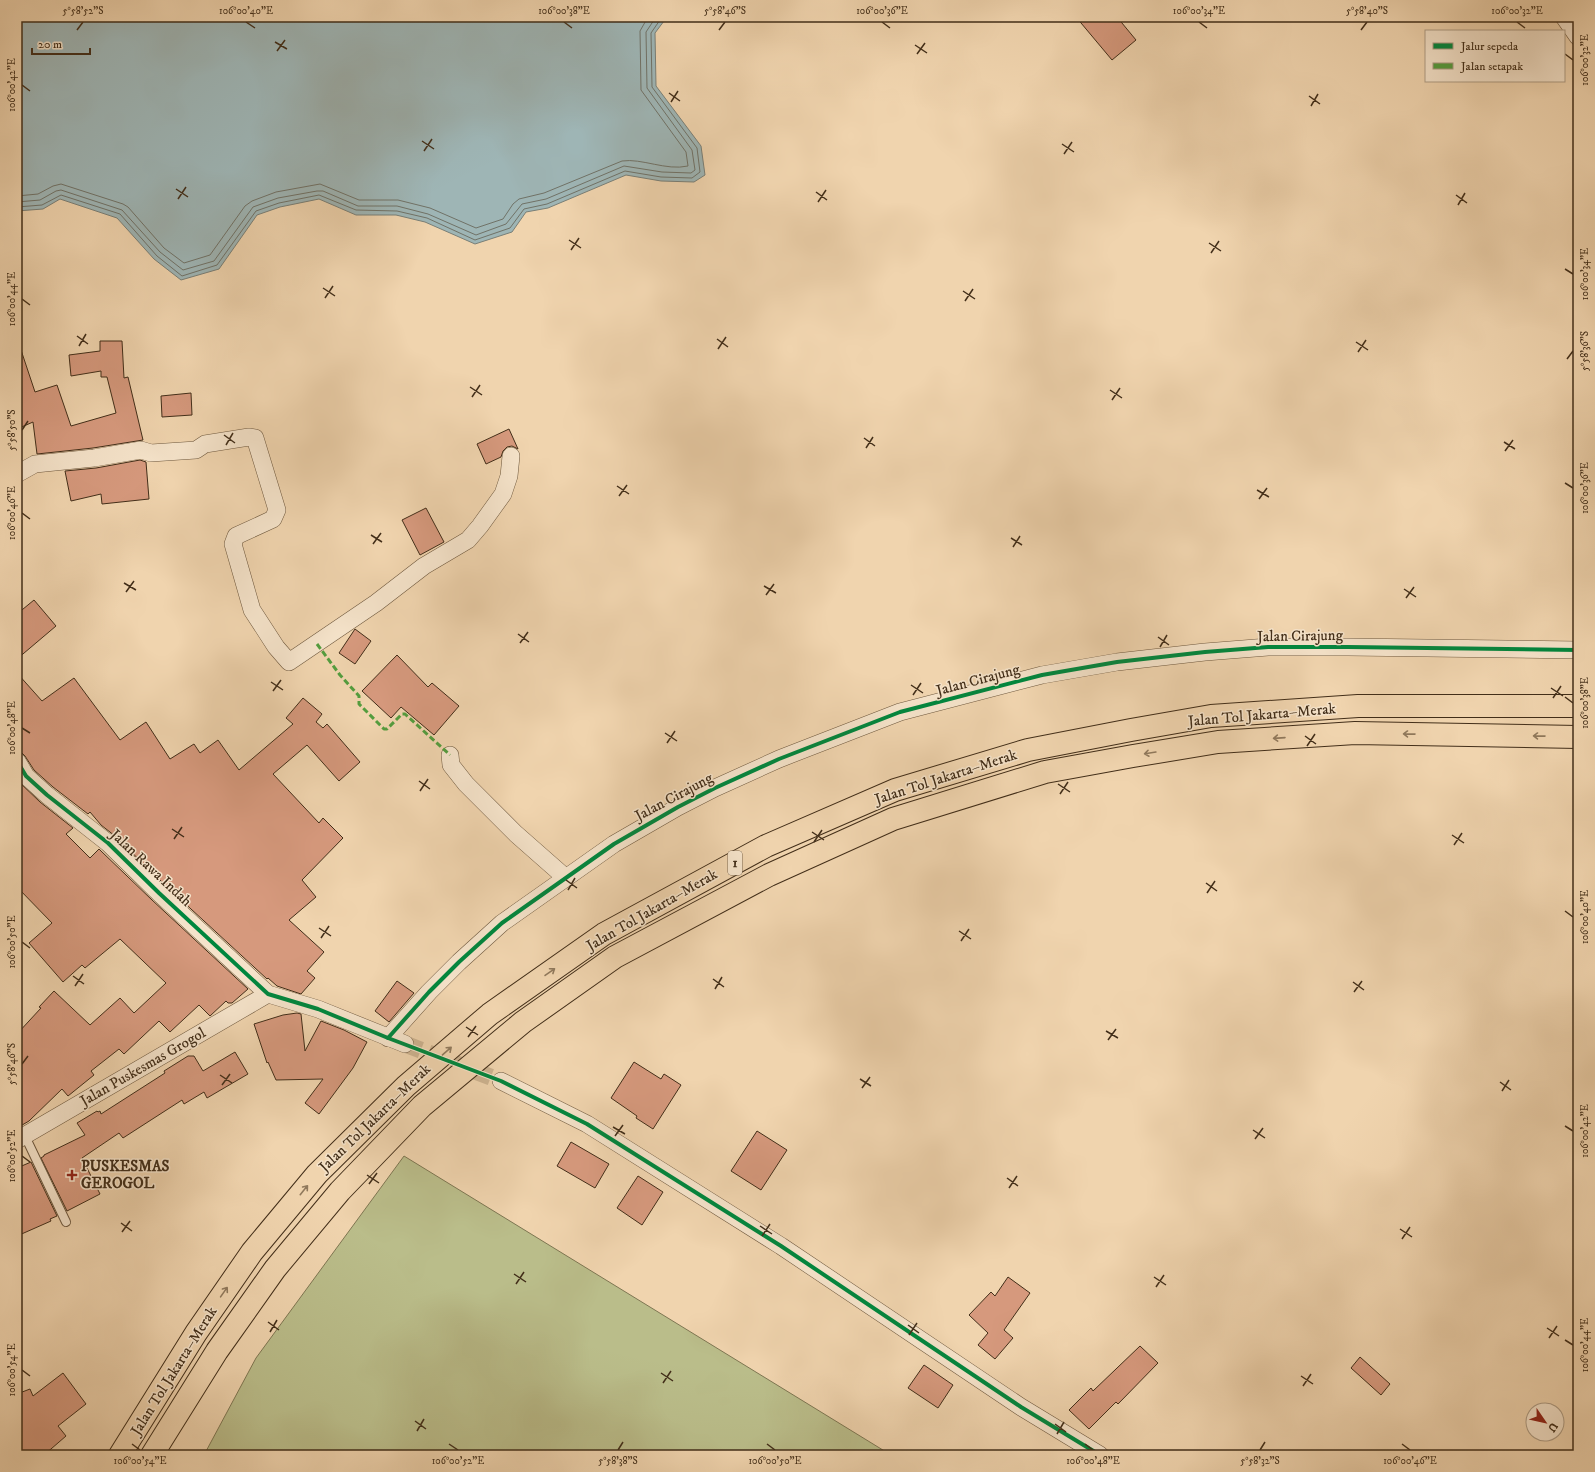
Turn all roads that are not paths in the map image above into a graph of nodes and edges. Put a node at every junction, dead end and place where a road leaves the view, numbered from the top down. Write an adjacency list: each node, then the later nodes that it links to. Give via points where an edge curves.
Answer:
1 (1564, 17): 2 (street)
2 (1578, 37)
3 (511, 456): 4 (street, via 509,476 503,494 468,540 424,566 370,607 289,662 252,610 234,544 236,536 273,519 277,510 255,438 205,444 196,450 151,453 141,450 35,464)
4 (17, 474)
5 (1578, 650): 10 (street, Jalan Cirajung, via 1268,647 1156,657 1042,675 900,712 779,758 678,807 614,844)
6 (1578, 706): 17 (highway, Jalan Tol Jakarta–Merak / 1, one-way to 6, via 196,1333 252,1252 317,1174 406,1086 490,1014 604,934 766,846 895,790 1013,754 1182,721 1211,716 1358,706)
7 (1578, 737): 18 (highway, Jalan Tol Jakarta–Merak / 1, one-way to 18, via 1356,733 1218,742 1133,756 1045,772 893,819 769,875 615,957 523,1022 422,1106 340,1191 275,1269 217,1351)
8 (450, 755): 10 (street, via 451,765 466,784 516,834)
9 (17, 761): 11 (street, Jalan Rawa Indah, via 26,776 108,843)
10 (566, 878): 12 (street, Jalan Cirajung, via 502,923 464,957)
11 (268, 994): 12 (street, via 318,1009); 15 (street, Jalan Puskesmas Grogol)
12 (388, 1038): 13 (street)
13 (405, 1044)
14 (501, 1081): 19 (street, via 600,1132 781,1246 1021,1407)
15 (21, 1138): 16 (lane)
16 (66, 1222)
17 (120, 1455)
18 (152, 1455)
19 (1100, 1455)

